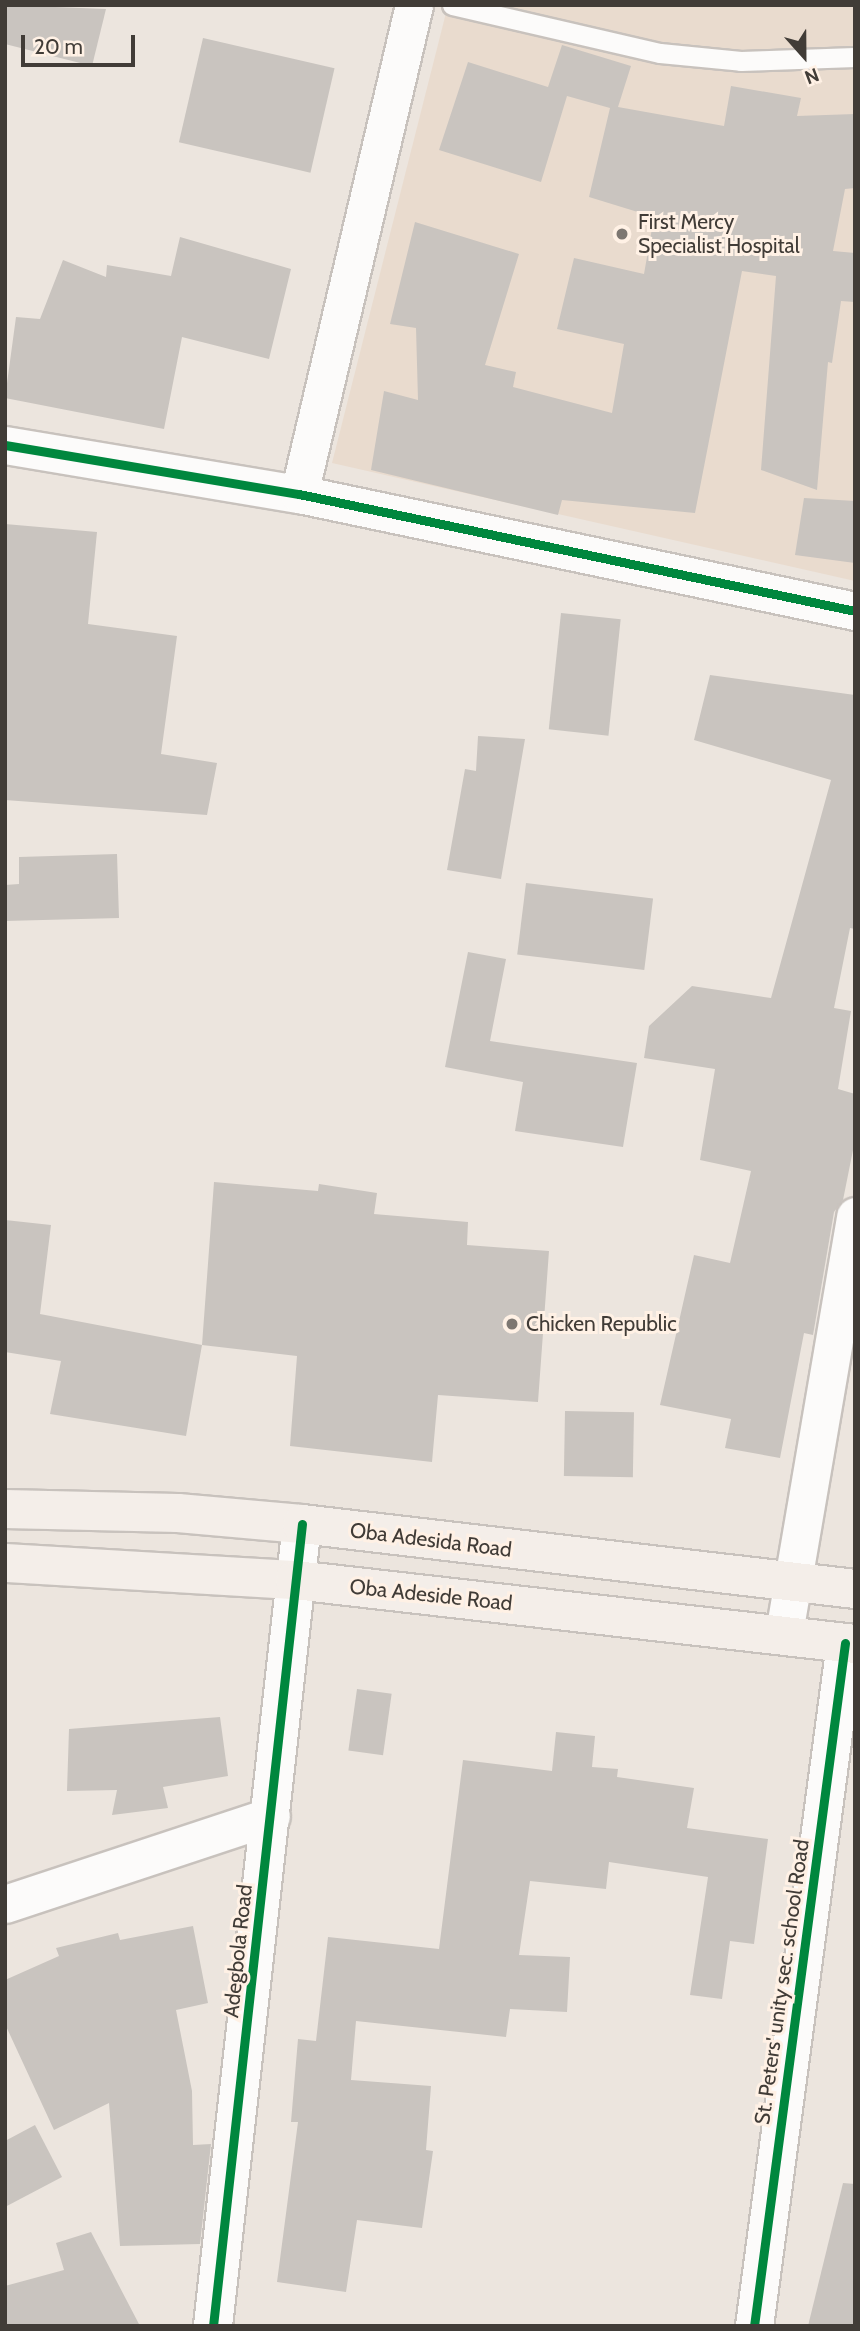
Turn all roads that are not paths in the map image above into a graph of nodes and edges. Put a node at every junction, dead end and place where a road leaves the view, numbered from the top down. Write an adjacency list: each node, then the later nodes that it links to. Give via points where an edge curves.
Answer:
1 (414, 5): 5 (street)
2 (452, 5): 3 (lane, via 660,53 741,61)
3 (855, 57)
4 (5, 445): 5 (street)
5 (299, 494): 6 (street)
6 (855, 611)
7 (855, 1216): 12 (street)
8 (5, 1509): 9 (main road, Oba Adesida Road, via 178,1513)
9 (302, 1524): 11 (street, Adegbola Road); 12 (main road, Oba Adesida Road)
10 (5, 1563): 11 (main road, Oba Adeside Road)
11 (295, 1580): 14 (main road, Oba Adeside Road); 16 (street, Adegbola Road)
12 (796, 1583): 13 (main road, Oba Adesida Road); 14 (street)
13 (855, 1589)
14 (784, 1633): 15 (main road, Oba Adeside Road)
15 (850, 1643): 19 (street, St. Peters' unity sec. school Road)
16 (271, 1816): 17 (street); 18 (street, Adegbola Road)
17 (5, 1904)
18 (214, 2326)
19 (754, 2326)

